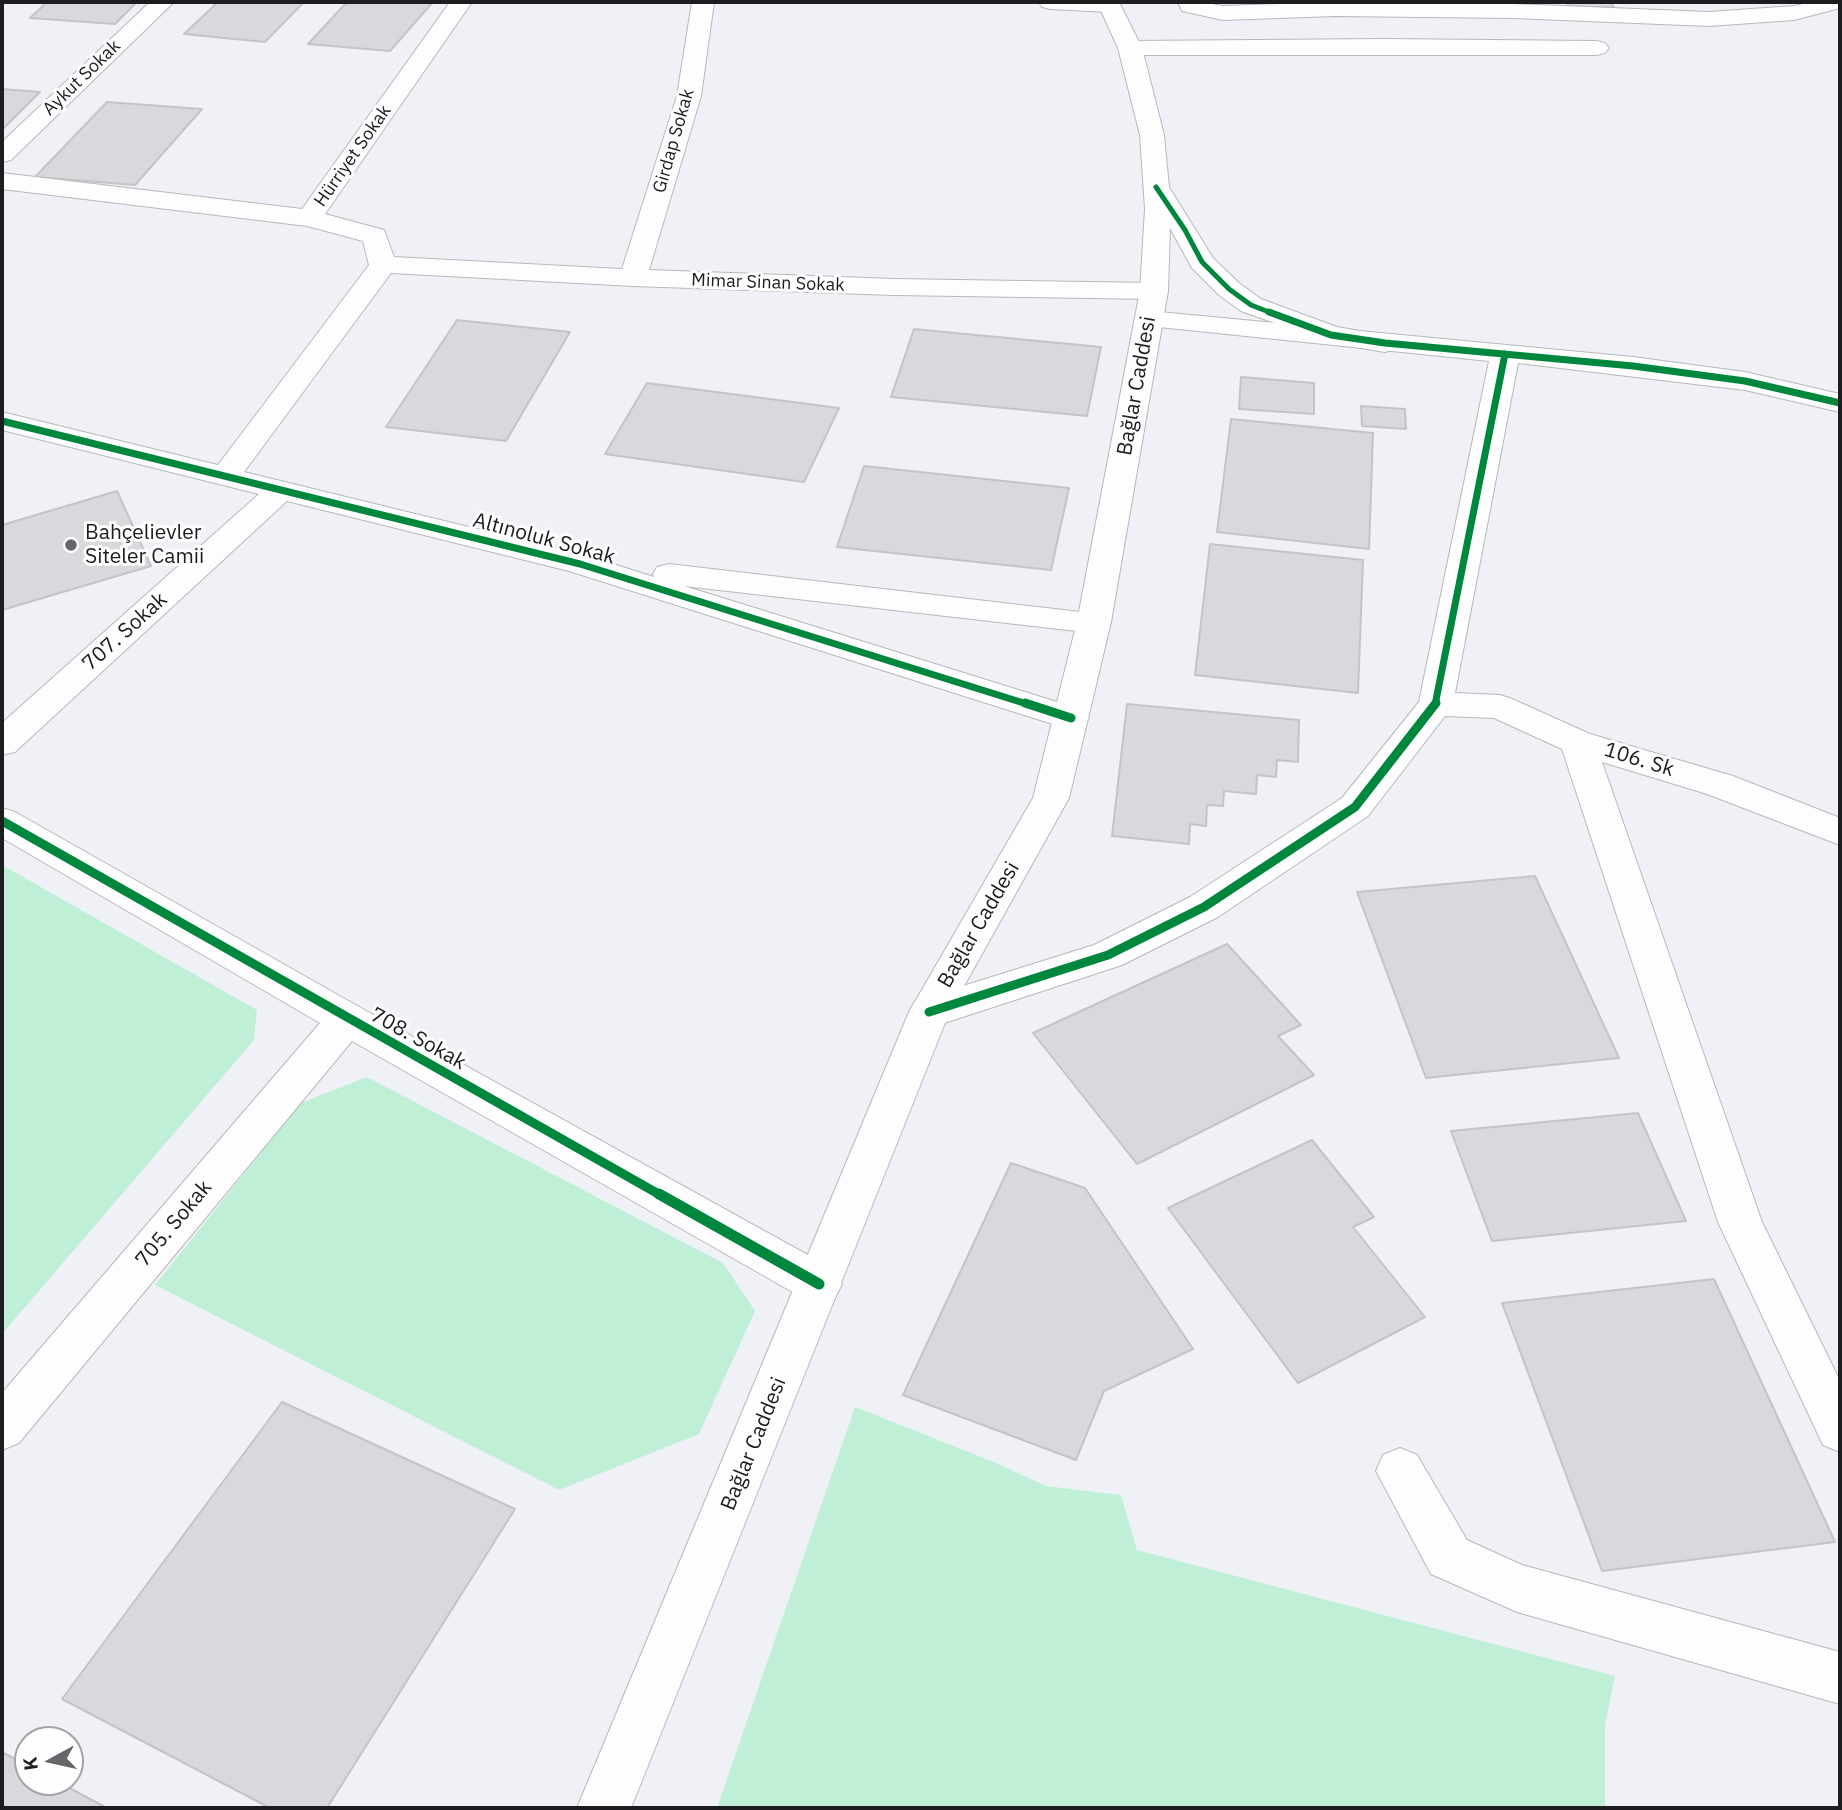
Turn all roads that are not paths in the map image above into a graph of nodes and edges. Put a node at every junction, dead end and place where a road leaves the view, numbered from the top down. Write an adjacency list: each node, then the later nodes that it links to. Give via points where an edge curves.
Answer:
1 (163, 2): 11 (street, Aykut Sokak)
2 (461, 2): 14 (street, Hürriyet Sokak)
3 (703, 2): 16 (street, Girdap Sokak, via 689,96)
4 (1050, 2): 7 (street)
5 (1189, 2): 8 (street, via 1223,13)
6 (1837, 2): 8 (street, via 1794,13 1709,19)
7 (1108, 4): 9 (street, Bağlar Caddesi)
8 (1510, 7)
9 (1130, 48): 10 (street); 13 (street, Bağlar Caddesi, via 1152,135)
10 (1597, 48)
11 (2, 155)
12 (2, 181): 14 (street)
13 (1156, 187): 17 (street, Bağlar Caddesi); 18 (street, via 1202,262 1251,305 1331,335)
14 (309, 218): 15 (street, Hürriyet Sokak, via 375,236)
15 (383, 265): 16 (street, Mimar Sinan Sokak); 22 (street)
16 (633, 278): 17 (street, Mimar Sinan Sokak, via 908,287)
17 (1152, 305): 18 (street, Mimar Sinan Sokak); 25 (street, Bağlar Caddesi)
18 (1385, 343): 19 (street)
19 (1505, 354): 20 (street, via 1745,381); 26 (street)
20 (1840, 403)
21 (2, 421): 22 (street, Altınoluk Sokak)
22 (224, 478): 23 (street, Altınoluk Sokak)
23 (279, 492): 24 (street, Altınoluk Sokak); 29 (street, 707. Sokak)
24 (580, 564): 25 (street, Altınoluk Sokak); 27 (street, Altınoluk Sokak)
25 (1094, 622): 27 (street, Bağlar Caddesi)
26 (1436, 704): 28 (street, 106. Sk, via 1500,707); 32 (street, via 1355,807 1205,907 1108,955)
27 (1071, 718): 32 (street, Bağlar Caddesi, via 1051,798)
28 (1577, 742): 31 (street, 106. Sk, via 1720,785); 36 (street, via 1740,1222)
29 (2, 743)
30 (2, 821): 33 (street, 708. Sokak)
31 (1840, 832)
32 (929, 1012): 34 (street, Bağlar Caddesi)
33 (347, 1019): 34 (street, 708. Sokak); 35 (street, 705. Sokak)
34 (820, 1284): 39 (street, Bağlar Caddesi)
35 (2, 1428)
36 (1840, 1430)
37 (1400, 1471): 38 (street, via 1449,1557 1517,1588)
38 (1840, 1678)
39 (613, 1804)

